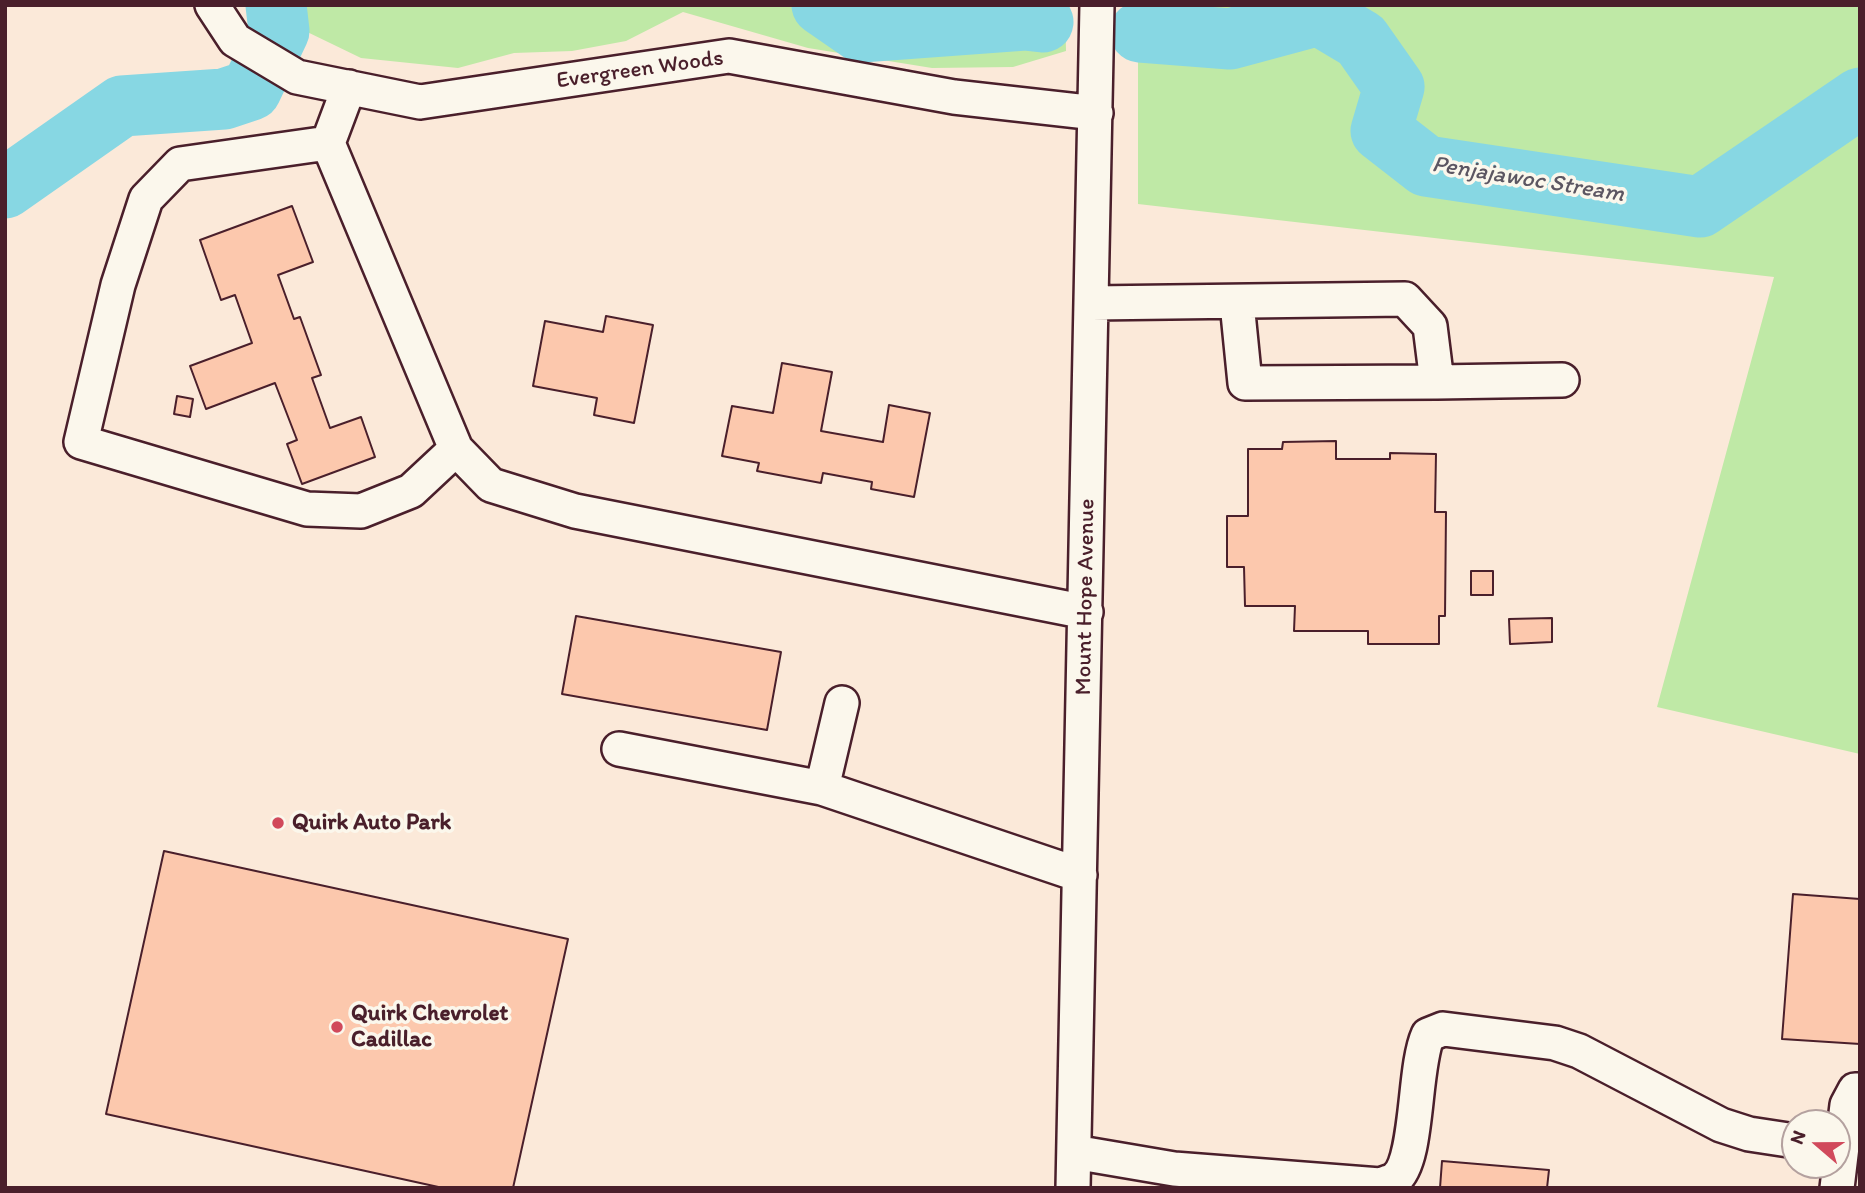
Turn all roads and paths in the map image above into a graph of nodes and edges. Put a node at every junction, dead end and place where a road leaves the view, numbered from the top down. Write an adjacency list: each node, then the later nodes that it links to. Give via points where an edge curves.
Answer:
1 (212, 5): 3 (street, Evergreen Woods, via 234,40 297,77)
2 (1097, 5): 4 (street, Mount Hope Avenue)
3 (349, 87): 4 (street, Evergreen Woods, via 420,102 729,56 954,97); 5 (street)
4 (1096, 113): 6 (street, Mount Hope Avenue)
5 (328, 143): 10 (street); 10 (street, via 180,164 146,199 118,285 81,442 307,509 361,511 411,491)
6 (1092, 303): 7 (street); 11 (street, Mount Hope Avenue)
7 (1237, 303): 9 (street, via 1405,299 1430,326); 9 (street, via 1245,383)
8 (1562, 380): 9 (street)
9 (1437, 382)
10 (456, 449): 11 (street, via 491,485 575,510)
11 (1086, 612): 15 (street, Mount Hope Avenue)
12 (842, 703): 14 (street)
13 (618, 749): 14 (street)
14 (822, 789): 15 (street)
15 (1080, 875): 19 (street, Mount Hope Avenue)
16 (1860, 1090): 17 (street, via 1855,1090)
17 (1846, 1109)
18 (1781, 1139): 19 (street, via 1721,1125 1567,1047 1443,1029 1428,1035 1421,1051 1409,1153 1403,1169 1395,1179 1380,1185 1174,1169)
19 (1074, 1152): 20 (street, Mount Hope Avenue)
20 (1073, 1188)

